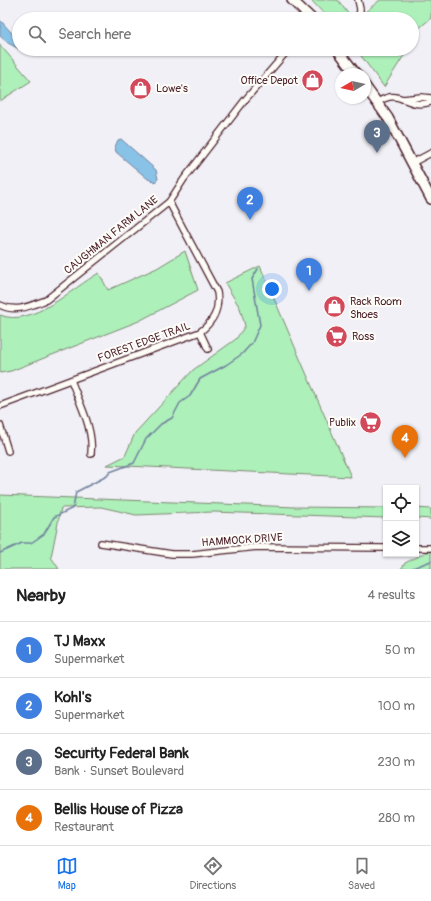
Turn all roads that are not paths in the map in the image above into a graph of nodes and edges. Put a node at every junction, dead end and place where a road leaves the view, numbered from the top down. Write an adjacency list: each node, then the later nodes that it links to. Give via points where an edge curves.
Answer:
1 (292, 0): 3 (main road)
2 (358, 0): 4 (street)
3 (305, 12)
4 (360, 12)
5 (283, 56): 14 (street, CAUGHMAN FARM LANE, via 245,100)
6 (342, 56): 7 (main road)
7 (351, 68)
8 (371, 93): 10 (main road)
9 (431, 100): 10 (street, via 418,104 386,96)
10 (378, 102): 12 (main road)
11 (431, 153): 12 (street)
12 (412, 162): 13 (main road)
13 (431, 199)
14 (169, 202): 15 (street, CAUGHMAN FARM LANE, via 46,300 17,309); 16 (street, FOREST EDGE TRAIL, via 217,292 218,307 215,316)
15 (0, 305)
16 (200, 332): 17 (street); 18 (street, FOREST EDGE TRAIL)
17 (208, 348)
18 (71, 380): 19 (street, FOREST EDGE TRAIL); 22 (street, via 89,430)
19 (0, 406)
20 (0, 425): 21 (street)
21 (8, 451)
22 (91, 454)
23 (101, 543): 24 (street, HAMMOCK DRIVE, via 172,554 257,547)
24 (383, 548)
25 (419, 548): 26 (street)
26 (431, 548)

